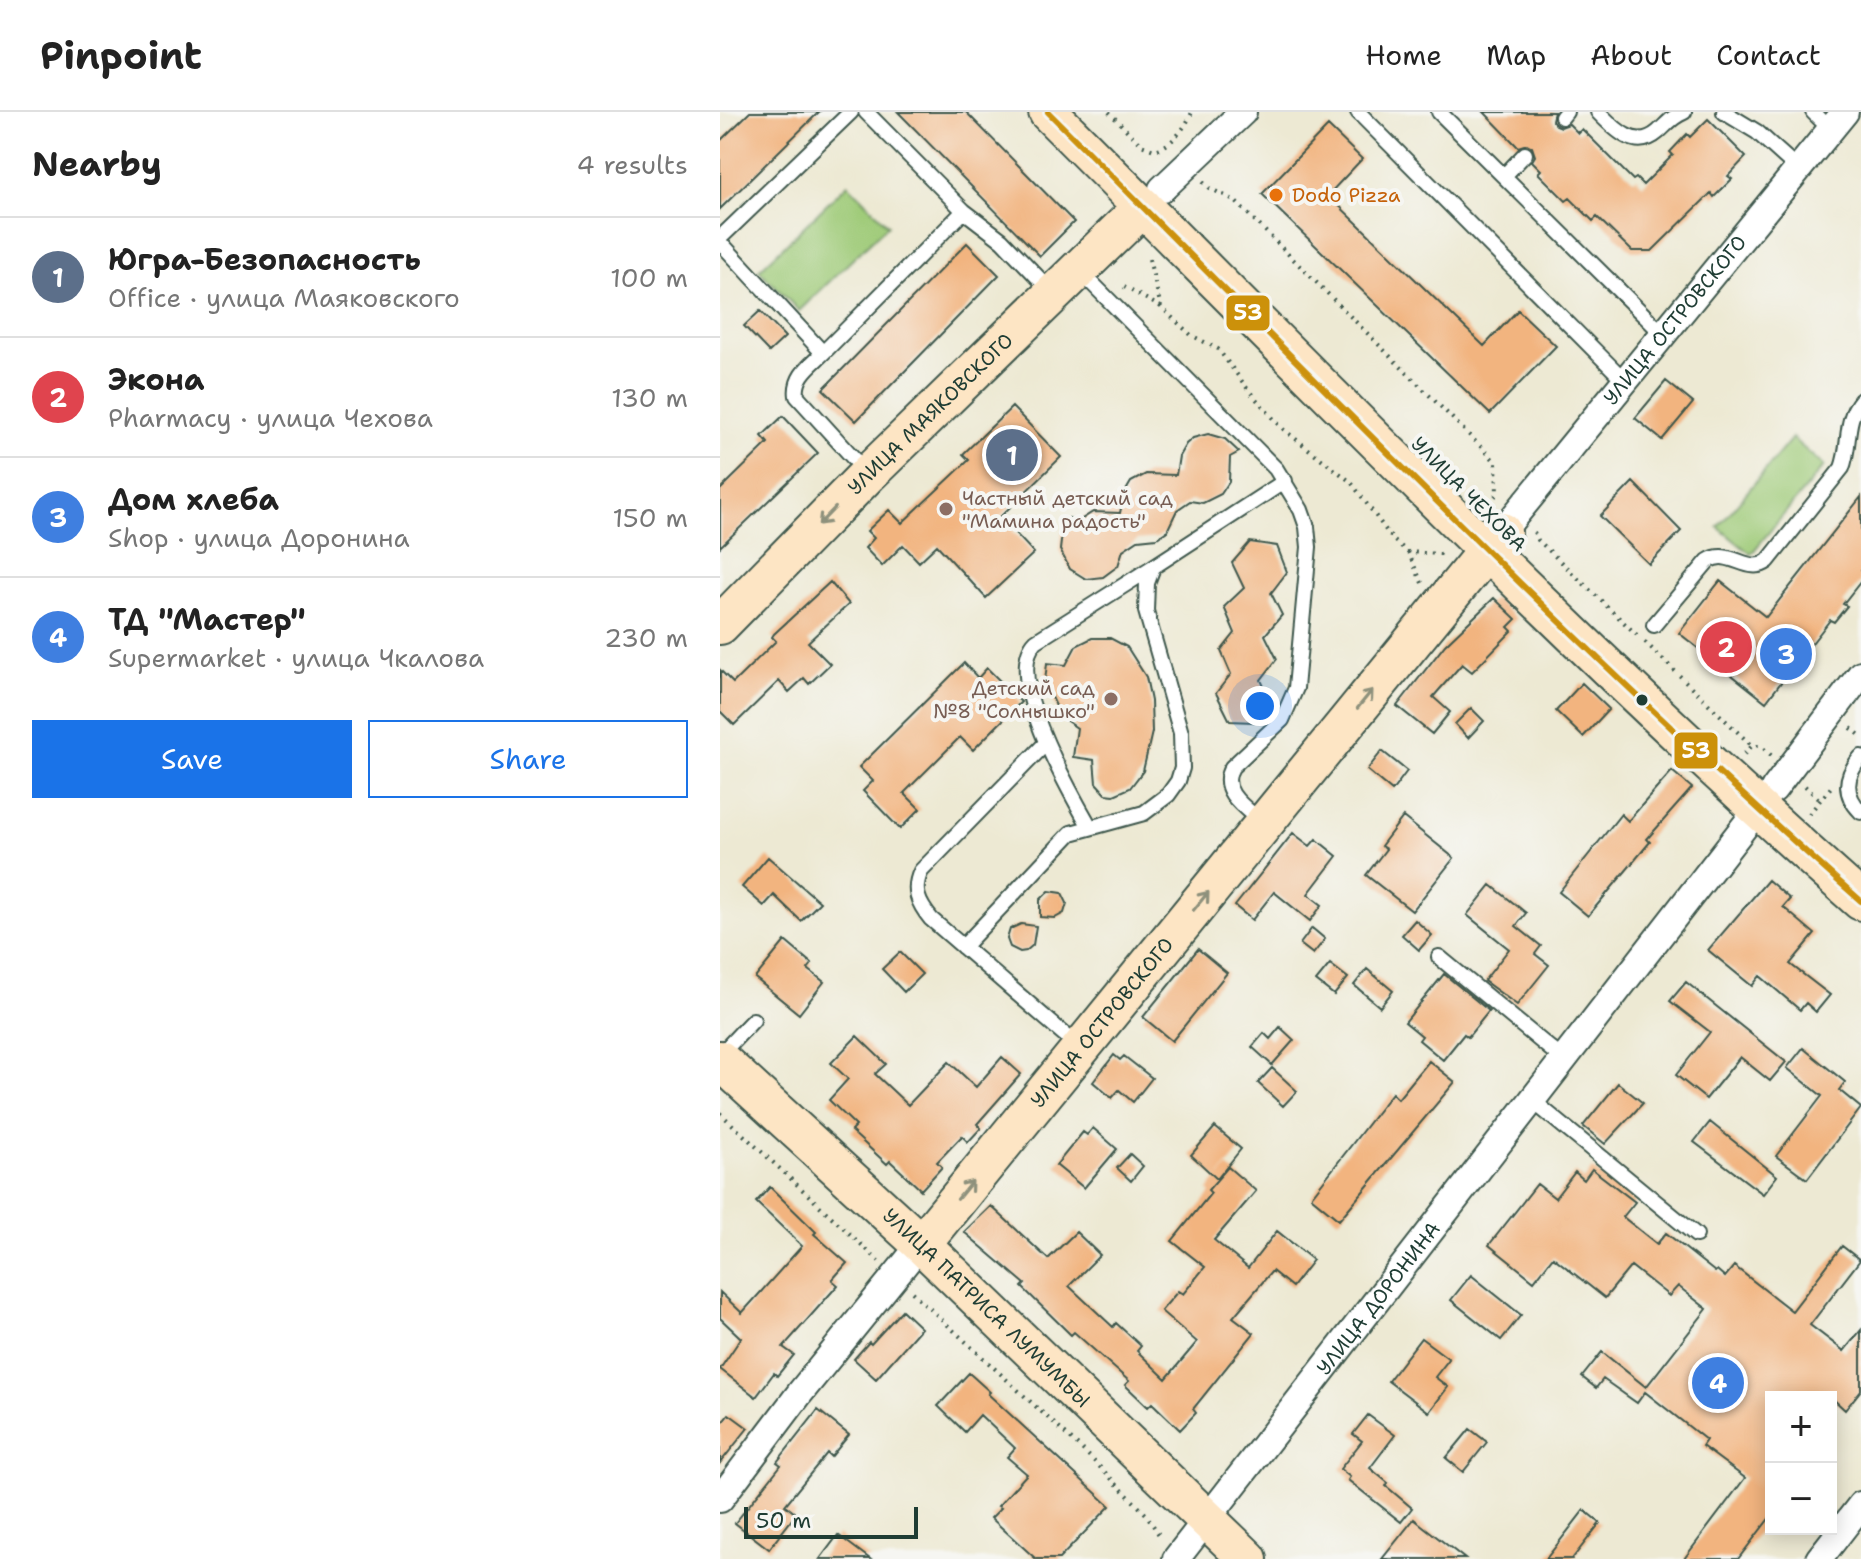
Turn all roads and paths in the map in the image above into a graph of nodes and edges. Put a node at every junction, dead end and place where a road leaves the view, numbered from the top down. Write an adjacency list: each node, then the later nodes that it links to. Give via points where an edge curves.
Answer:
1 (851, 112): 19 (lane)
2 (866, 112): 18 (lane)
3 (1048, 112): 17 (street, УЛИЦА ЧЕХОВА)
4 (1085, 112): 17 (street, УЛИЦА ЧЕХОВА)
5 (1109, 112): 6 (path, via 1141,145 1154,150 1167,145)
6 (1192, 112)
7 (1243, 112): 17 (street, УЛИЦА МАЯКОВСКОГО)
8 (1358, 112): 24 (lane)
9 (1439, 112): 16 (lane)
10 (1598, 112): 11 (lane, via 1619,132 1644,140)
11 (1684, 112)
12 (1724, 112): 15 (lane, via 1757,132)
13 (1830, 118): 15 (street, УЛИЦА ОСТРОВСКОГО)
14 (1525, 154): 16 (lane)
15 (1797, 168): 22 (street, УЛИЦА ОСТРОВСКОГО)
16 (1504, 176): 22 (lane)
17 (1164, 187): 21 (street, УЛИЦА МАЯКОВСКОГО); 28 (street, УЛИЦА ЧЕХОВА); 28 (path, via 1209,188 1234,200 1496,462)
18 (964, 211): 21 (lane); 23 (lane)
19 (720, 240): 23 (lane)
20 (1148, 253): 29 (path, via 1161,307 1191,335 1218,349 1267,413 1351,482 1393,540)
21 (1066, 282): 26 (street, УЛИЦА МАЯКОВСКОГО); 27 (lane)
22 (1662, 333): 24 (street, УЛИЦА ОСТРОВСКОГО)
23 (823, 353): 26 (lane, via 799,377 797,396)
24 (1624, 380): 28 (street, УЛИЦА ОСТРОВСКОГО)
25 (1861, 400): 33 (lane, via 1850,419 1842,468 1768,561 1754,567 1715,556)
26 (868, 474): 32 (street, УЛИЦА МАЯКОВСКОГО, one-way to 32)
27 (1285, 481): 30 (lane); 42 (lane, via 1301,510 1309,547 1296,688 1282,720 1227,775 1233,796)
28 (1484, 529): 29 (path, via 1440,554); 39 (street, УЛИЦА ЧЕХОВА); 42 (street, УЛИЦА ОСТРОВСКОГО, one-way to 28)
29 (1408, 552): 31 (path)
30 (1153, 567): 37 (lane, via 1030,647 1026,667); 43 (lane, via 1146,611 1181,733 1182,768 1168,795 1151,809)
31 (1425, 590)
32 (720, 625)
33 (1654, 625)
34 (1861, 674): 39 (street, УЛИЦА ДОРОНИНА)
35 (1852, 729): 36 (path)
36 (1861, 736)
37 (1046, 743): 43 (lane); 46 (lane, via 917,880 922,908)
38 (1861, 757): 41 (lane, via 1850,772 1847,789)
39 (1778, 794): 40 (path); 44 (street, УЛИЦА ЧЕХОВА); 45 (street, УЛИЦА ЧЕХОВА); 51 (street, УЛИЦА ДОРОНИНА)
40 (1820, 800)
41 (1861, 812)
42 (1264, 823): 49 (street, УЛИЦА ОСТРОВСКОГО, one-way to 42)
43 (1090, 827): 46 (lane, via 1063,839)
44 (1861, 867)
45 (1861, 901)
46 (963, 947): 49 (lane)
47 (1439, 957): 51 (lane)
48 (753, 1020): 50 (lane)
49 (1081, 1049): 55 (street, УЛИЦА ОСТРОВСКОГО, one-way to 49)
50 (720, 1058): 55 (street, УЛИЦА ПАТРИСА ЛУМУМБЫ)
51 (1564, 1060): 52 (street, УЛИЦА ДОРОНИНА)
52 (1533, 1101): 54 (lane); 59 (street, УЛИЦА ДОРОНИНА)
53 (720, 1113): 56 (path)
54 (1696, 1235)
55 (921, 1244): 56 (street, УЛИЦА ОСТРОВСКОГО); 59 (street, УЛИЦА ПАТРИСА ЛУМУМБЫ)
56 (895, 1276): 57 (street, УЛИЦА ОСТРОВСКОГО); 60 (path, via 1087,1454 1146,1514)
57 (720, 1499)
58 (1861, 1505): 62 (street)
59 (1209, 1520): 60 (street, УЛИЦА ДОРОНИНА); 61 (street, УЛИЦА ПАТРИСА ЛУМУМБЫ)
60 (1178, 1556)
61 (1248, 1559)
62 (1819, 1559)

